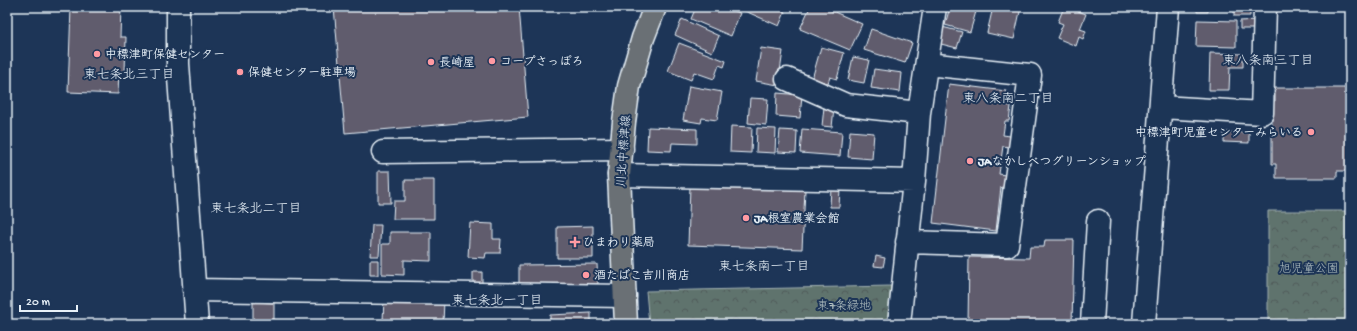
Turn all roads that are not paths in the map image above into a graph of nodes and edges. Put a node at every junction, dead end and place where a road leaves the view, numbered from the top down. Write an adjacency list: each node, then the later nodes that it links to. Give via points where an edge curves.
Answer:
1 (178, 7): 16 (street, via 178,64)
2 (655, 7): 10 (main road, 川北中標津線, via 629,86)
3 (935, 7): 6 (street)
4 (1168, 7): 8 (street)
5 (1265, 7): 8 (street, via 1262,113)
6 (927, 64): 9 (street); 15 (street, via 1030,75 1007,245)
7 (787, 78): 9 (street, via 846,105)
8 (1160, 107): 22 (street)
9 (919, 113): 13 (street)
10 (622, 149): 11 (street); 12 (main road, 川北中標津線)
11 (383, 152)
12 (619, 175): 13 (street); 17 (main road, 川北中標津線)
13 (914, 181): 15 (street)
14 (1098, 222): 21 (street)
15 (907, 242): 20 (street)
16 (194, 290): 17 (street); 18 (street)
17 (625, 296): 19 (main road, 川北中標津線)
18 (197, 324)
19 (626, 324)
20 (899, 324)
21 (1092, 324)
22 (1144, 324)

